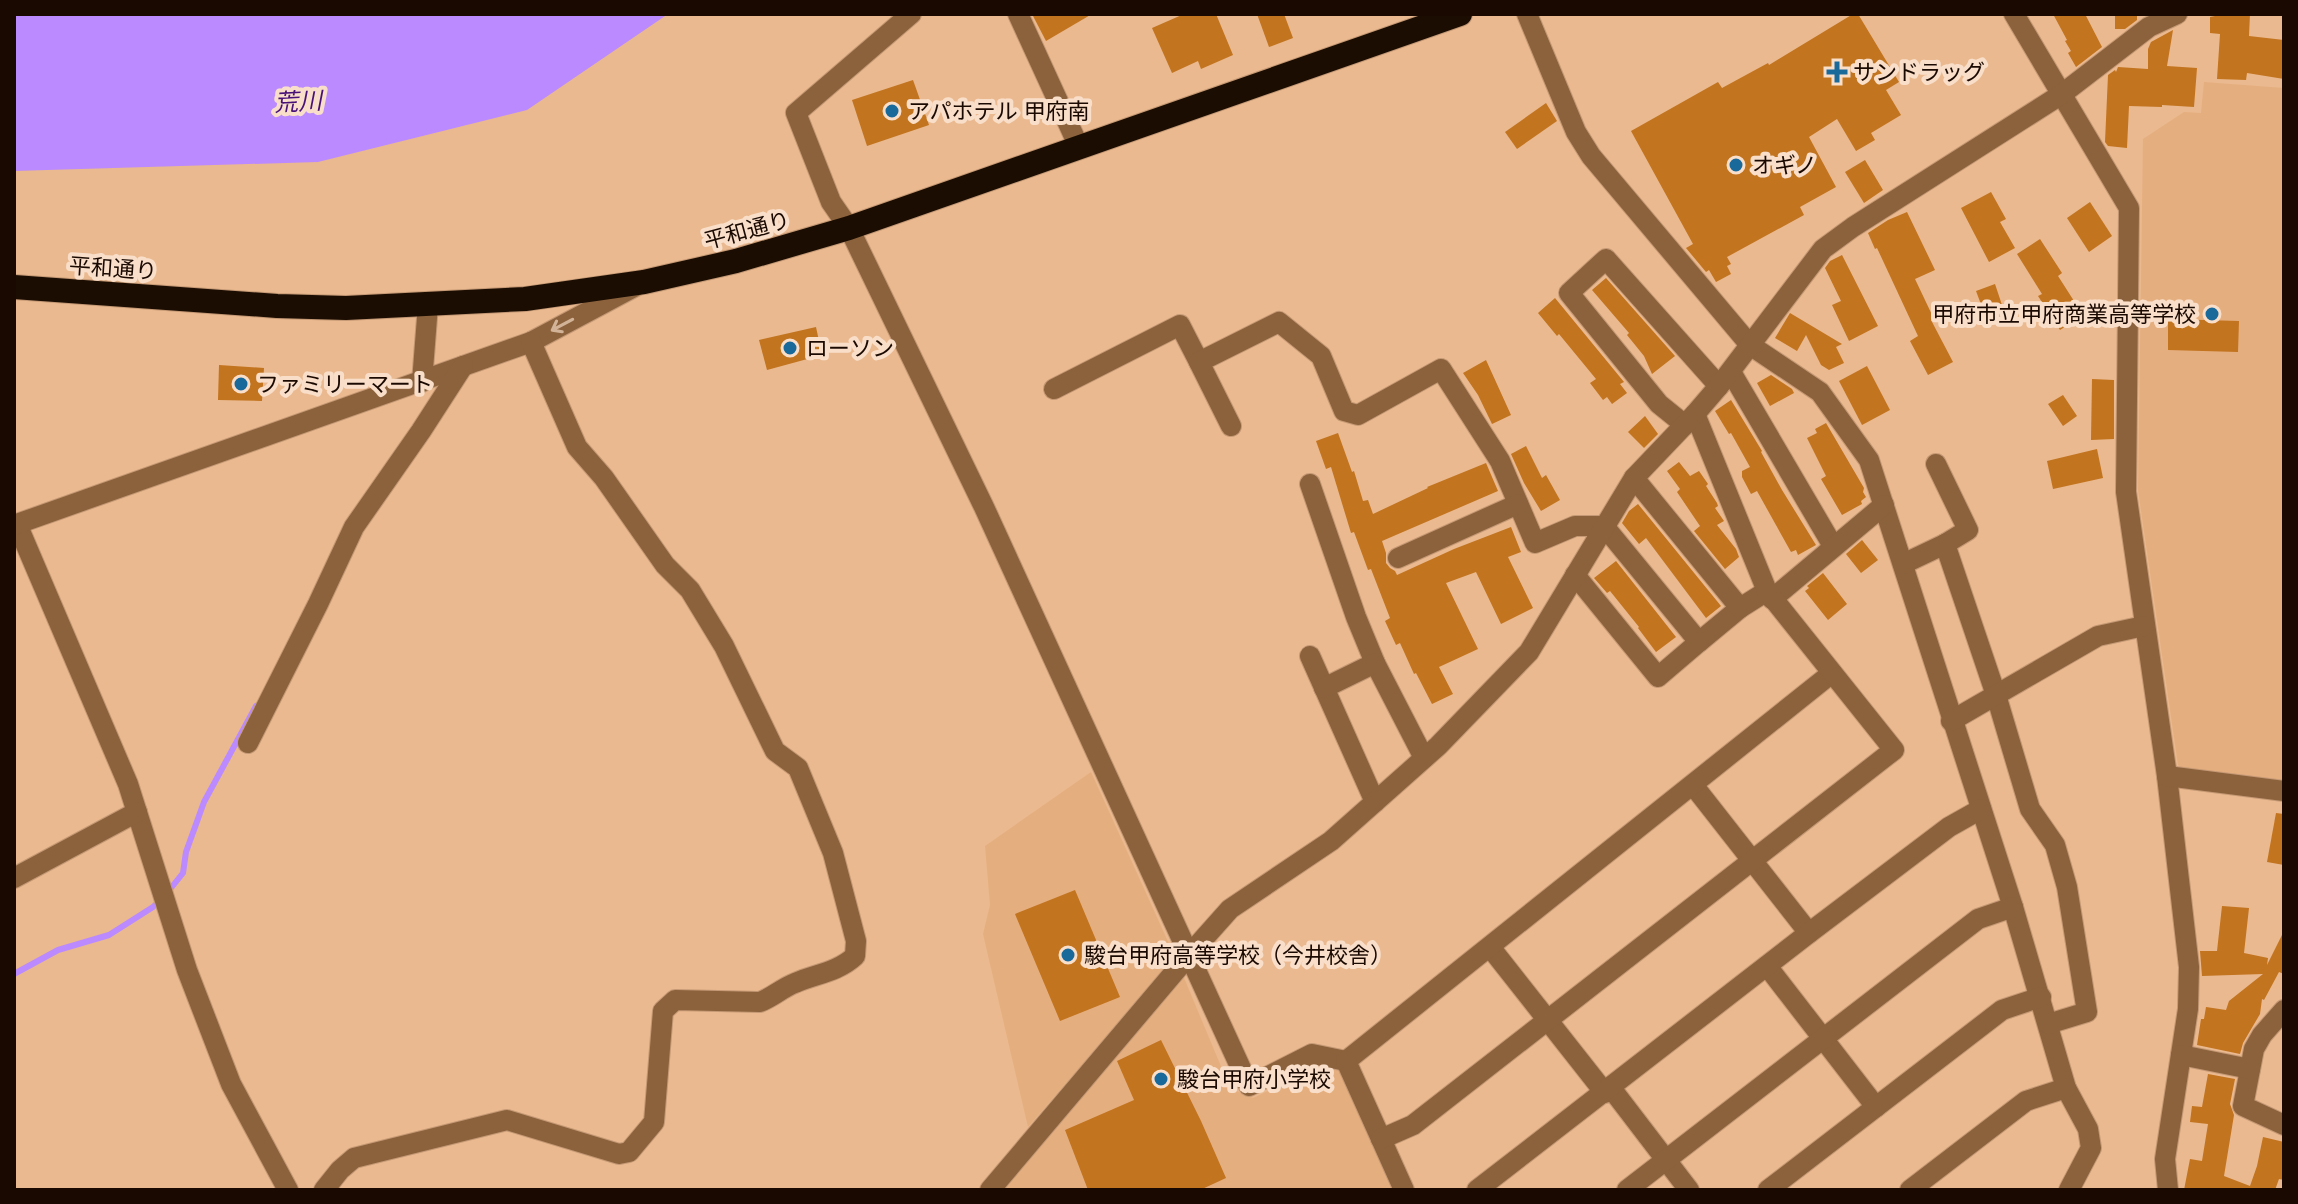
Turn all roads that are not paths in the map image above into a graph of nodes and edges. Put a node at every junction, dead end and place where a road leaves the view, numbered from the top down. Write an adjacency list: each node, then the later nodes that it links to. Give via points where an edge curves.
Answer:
1 (911, 14): 9 (street, via 796,113 831,202)
2 (1018, 14): 8 (street)
3 (1460, 14): 8 (highway, 平和通り)
4 (1527, 14): 14 (street, via 1591,156)
5 (2177, 14): 7 (street, via 2149,27)
6 (2017, 15): 7 (street)
7 (2062, 94): 14 (street, via 1823,249); 36 (street, via 2129,208 2126,492)
8 (1079, 147): 9 (highway, 平和通り)
9 (849, 228): 10 (highway, 平和通り); 57 (street, via 984,507)
10 (644, 282): 12 (highway, 平和通り, via 525,299); 13 (street, one-way to 13)
11 (14, 287): 12 (highway, 平和通り, via 277,306)
12 (428, 305): 18 (street)
13 (531, 342): 16 (street); 74 (street, via 577,447 665,565 690,590 775,751 798,768 833,853 856,941 855,956 760,1002 675,1000 663,1011 654,1122 629,1152 619,1154 507,1120 354,1158)
14 (1750, 345): 17 (street); 26 (street, via 1820,392 1869,460)
15 (1199, 362): 19 (street, via 1180,325); 21 (street); 25 (street, via 1279,322 1321,356 1344,411 1358,415 1441,369 1500,461)
16 (463, 366): 18 (street); 44 (street, via 354,527)
17 (1725, 379): 20 (street); 20 (street, via 1606,259 1569,293 1659,404); 30 (street)
18 (422, 382): 27 (street)
19 (1054, 389)
20 (1690, 420): 23 (street); 34 (street)
21 (1231, 426)
22 (1936, 464): 29 (street, via 1968,530)
23 (1634, 478): 28 (street); 35 (street)
24 (1310, 484): 39 (street)
25 (1518, 504): 28 (street, via 1535,543 1575,526); 31 (street)
26 (1884, 505): 30 (street); 32 (street)
27 (15, 525): 51 (street)
28 (1604, 526): 33 (street); 37 (street)
29 (1945, 544): 32 (street); 42 (street)
30 (1833, 546): 34 (street)
31 (1398, 558)
32 (1903, 564): 43 (street)
33 (1575, 575): 37 (street, via 1658,677); 45 (street, via 1529,652)
34 (1769, 595): 35 (street); 40 (street)
35 (1740, 608): 37 (street)
36 (2144, 626): 42 (street, via 2098,636); 46 (street)
37 (1699, 642)
38 (1310, 656): 41 (street)
39 (1375, 663): 41 (street); 45 (street)
40 (1832, 673): 47 (street); 52 (street, via 1894,750)
41 (1324, 688): 49 (street)
42 (1996, 695): 43 (street); 62 (street, via 2030,809 2055,845 2087,1012)
43 (1951, 721): 50 (street)
44 (248, 743)
45 (1424, 758): 49 (street)
46 (2167, 776): 48 (street); 64 (street, via 2189,967)
47 (1693, 785): 52 (street); 56 (street)
48 (2284, 791)
49 (1375, 802): 57 (street, via 1331,841 1230,909)
50 (1981, 809): 54 (street); 55 (street, via 1949,827)
51 (137, 812): 53 (street); 73 (street, via 187,970 231,1084)
52 (1754, 861): 55 (street); 61 (street)
53 (14, 878)
54 (2013, 907): 59 (street); 63 (street, via 1978,919)
55 (1809, 933): 58 (street)
56 (1490, 947): 61 (street); 65 (street)
57 (1189, 955): 65 (street, via 1249,1086 1312,1054); 75 (street)
58 (1767, 966): 63 (street); 68 (street)
59 (2041, 997): 62 (street); 69 (street, via 2002,1010)
60 (2284, 1010): 66 (street, via 2262,1035)
61 (1548, 1020): 68 (street); 71 (street, via 1413,1125)
62 (2048, 1024): 67 (street)
63 (1824, 1038): 69 (street); 72 (street)
64 (2181, 1055): 66 (street); 83 (street, via 2165,1159)
65 (1346, 1061): 71 (street)
66 (2250, 1069): 70 (street, via 2243,1106)
67 (2066, 1088): 81 (street, via 2026,1101); 82 (street, via 2088,1129 2091,1148)
68 (1608, 1090): 72 (street); 77 (street)
69 (1876, 1107): 80 (street)
70 (2284, 1125)
71 (1381, 1139): 76 (street)
72 (1666, 1160): 78 (street); 79 (street)
73 (288, 1190)
74 (324, 1190)
75 (990, 1190)
76 (1404, 1190)
77 (1477, 1190)
78 (1627, 1190)
79 (1689, 1190)
80 (1768, 1190)
81 (1910, 1190)
82 (2069, 1190)
83 (2168, 1190)

